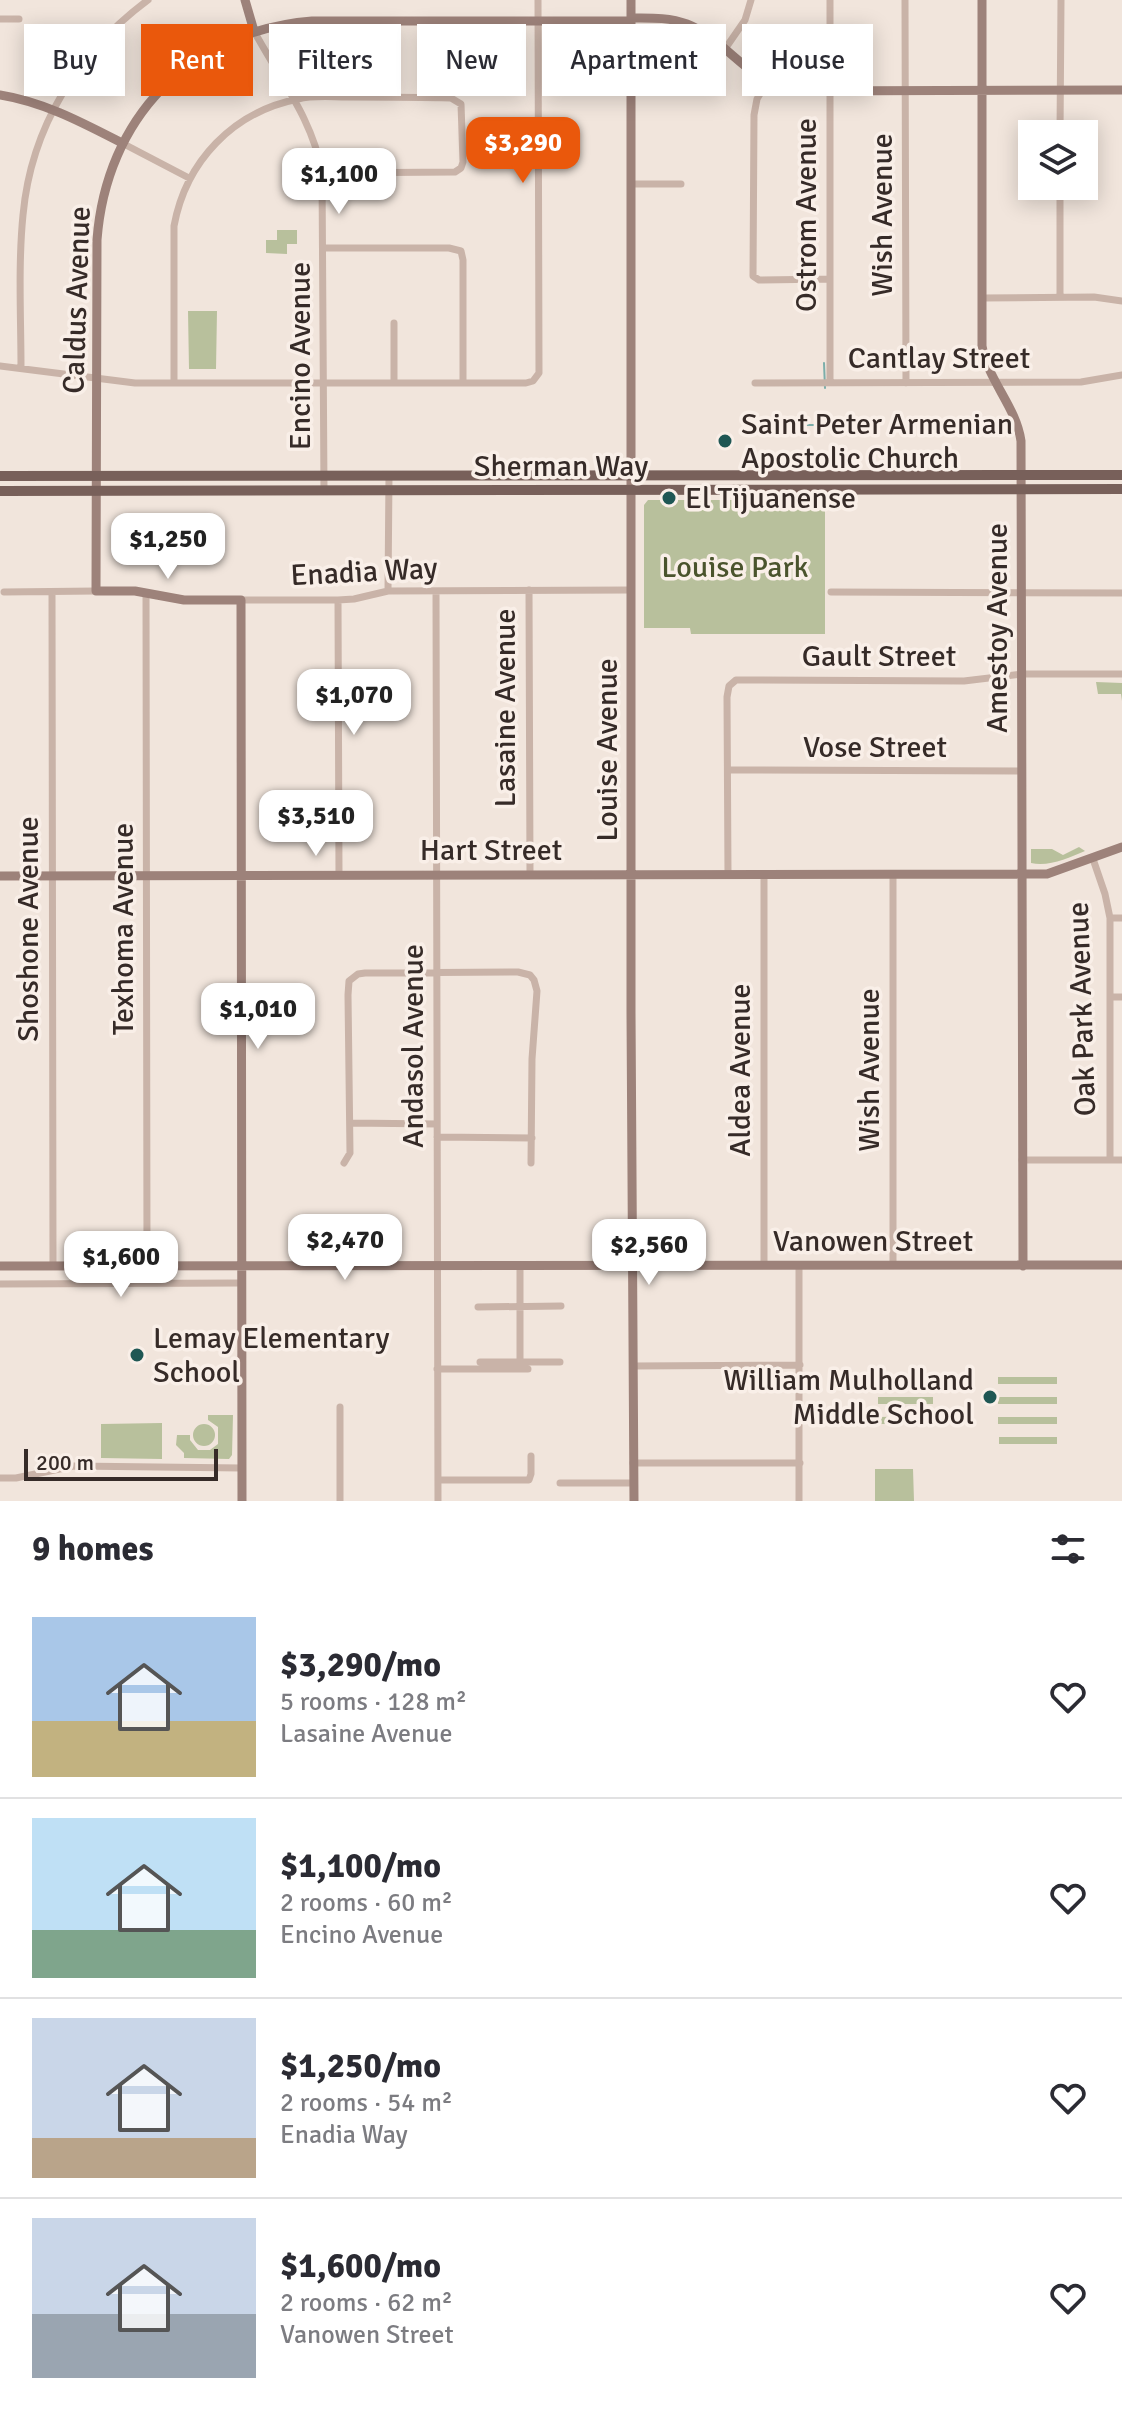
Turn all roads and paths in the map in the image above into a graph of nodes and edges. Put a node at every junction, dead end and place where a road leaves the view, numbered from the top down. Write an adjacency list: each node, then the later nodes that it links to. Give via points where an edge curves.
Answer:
1 (148, 0): 29 (street, via 82,63)
2 (245, 0): 16 (street, Encino Avenue)
3 (538, 0): 13 (street)
4 (631, 0): 12 (street, Louise Avenue)
5 (751, 0): 17 (street)
6 (830, 0): 15 (street, Ostrom Avenue)
7 (905, 0): 22 (street, Wish Avenue)
8 (982, 0): 23 (street, Amestoy Avenue)
9 (1061, 0): 24 (street)
10 (0, 19): 11 (street)
11 (19, 19)
12 (631, 20): 13 (street, Caldus Avenue); 14 (street, Caldus Avenue); 34 (street, Louise Avenue)
13 (538, 21): 16 (street, Caldus Avenue, via 312,21); 50 (street, via 539,373 530,383)
14 (687, 24)
15 (830, 24)
16 (254, 31): 28 (street, Encino Avenue); 31 (street, Caldus Avenue, via 181,70 152,98)
17 (726, 48)
18 (726, 50): 19 (street, Caldus Avenue)
19 (742, 62)
20 (1122, 90): 24 (street)
21 (873, 91): 22 (street)
22 (905, 91): 23 (street); 53 (street, Wish Avenue)
23 (982, 91): 24 (street); 40 (street, Amestoy Avenue)
24 (1061, 91): 30 (street)
25 (0, 95): 29 (street)
26 (759, 96): 38 (street, via 754,115 752,273 759,280)
27 (829, 96): 38 (street, Ostrom Avenue)
28 (294, 99): 32 (street, Encino Avenue, via 314,138); 32 (street, via 460,102 463,162 457,171); 33 (street, via 235,125)
29 (53, 109): 31 (street); 44 (street, via 31,165 23,213)
30 (1060, 120)
31 (122, 143): 33 (street); 46 (street, Caldus Avenue, via 99,216)
32 (322, 173): 37 (street, Encino Avenue)
33 (189, 178): 47 (street, via 174,226)
34 (631, 184): 35 (street); 55 (street, Louise Avenue)
35 (681, 184)
36 (1060, 200): 39 (street)
37 (324, 248): 48 (street, Encino Avenue); 50 (street, via 461,251)
38 (830, 279): 52 (street, Ostrom Avenue)
39 (1060, 297): 40 (street); 41 (street)
40 (982, 298): 54 (street, Amestoy Avenue, via 982,346)
41 (1122, 301)
42 (394, 323): 49 (street)
43 (0, 366): 44 (street)
44 (21, 368): 46 (street)
45 (1122, 375): 54 (street, Cantlay Street, via 1081,382)
46 (97, 378): 47 (street); 59 (street, Caldus Avenue)
47 (174, 383): 48 (street)
48 (323, 383): 49 (street); 60 (street, Encino Avenue)
49 (394, 383): 50 (street)
50 (463, 383)
51 (755, 383): 52 (street, Cantlay Street)
52 (830, 383): 53 (street, Cantlay Street)
53 (906, 383): 54 (street, Cantlay Street)
54 (995, 383): 56 (street, Amestoy Avenue, via 1020,433)
55 (631, 475): 56 (main road, Sherman Way); 61 (main road, Sherman Way); 66 (street, Louise Avenue)
56 (1021, 475): 57 (main road, Sherman Way); 62 (street, Amestoy Avenue)
57 (1122, 475)
58 (0, 476): 59 (main road, Sherman Way)
59 (97, 476): 60 (main road, Sherman Way); 68 (street, Caldus Avenue)
60 (324, 476): 61 (main road, Sherman Way); 64 (street, Encino Avenue)
61 (389, 476): 65 (street)
62 (1021, 489): 63 (main road, Sherman Way); 66 (main road, Sherman Way); 78 (street, Amestoy Avenue)
63 (1122, 489)
64 (324, 490): 65 (main road, Sherman Way); 68 (main road, Sherman Way)
65 (388, 490): 66 (main road, Sherman Way); 72 (street)
66 (631, 490): 70 (street, Louise Avenue)
67 (0, 491): 68 (main road, Sherman Way)
68 (97, 491): 71 (street, Caldus Avenue)
69 (529, 590): 70 (street, Enadia Way); 73 (street, Enadia Way); 90 (street, Lasaine Avenue)
70 (631, 590): 91 (street, Louise Avenue)
71 (96, 591): 75 (street, Enadia Way); 77 (street, Enadia Way)
72 (388, 591): 73 (street, Enadia Way); 81 (street, Enadia Way)
73 (436, 591): 89 (street, Andasol Avenue)
74 (4, 592): 75 (street, Enadia Way)
75 (52, 592): 94 (street, Shoshone Avenue)
76 (831, 592): 78 (street)
77 (146, 593): 80 (street, Enadia Way, via 184,600); 95 (street, Texhoma Avenue)
78 (1021, 593): 79 (street); 82 (street, Amestoy Avenue)
79 (1122, 593)
80 (241, 600): 81 (street, Enadia Way); 88 (street)
81 (338, 600): 96 (street)
82 (1022, 674): 83 (street, Gault Street); 84 (street, Gault Street, via 964,681 741,679 732,683 727,697); 85 (street, Amestoy Avenue)
83 (1122, 674)
84 (729, 770): 85 (street, Vose Street); 92 (street)
85 (1022, 771): 93 (street, Amestoy Avenue)
86 (1122, 847): 87 (street, Hart Street)
87 (1093, 859): 93 (street, Hart Street, via 1052,874); 100 (street, Oak Park Avenue)
88 (240, 874): 95 (street, Hart Street); 96 (street, Hart Street); 126 (street)
89 (437, 874): 90 (street, Hart Street); 96 (street, Hart Street); 102 (street, Andasol Avenue)
90 (530, 874): 91 (street, Hart Street)
91 (631, 874): 92 (street, Hart Street); 116 (street, Louise Avenue)
92 (728, 874): 97 (street, Hart Street)
93 (1022, 874): 98 (street, Hart Street); 111 (street, Amestoy Avenue)
94 (53, 875): 95 (street, Hart Street); 99 (street, Hart Street); 124 (street, Shoshone Avenue)
95 (147, 875): 125 (street, Texhoma Avenue)
96 (339, 875)
97 (764, 875): 98 (street, Hart Street); 119 (street, Aldea Avenue)
98 (893, 875): 121 (street, Wish Avenue)
99 (0, 876)
100 (1110, 918): 101 (street); 103 (street, Oak Park Avenue)
101 (1122, 918)
102 (437, 974): 107 (street, via 354,977 348,988); 108 (street, Andasol Avenue); 110 (street, via 518,972 534,980)
103 (1110, 997): 104 (street); 105 (street, Oak Park Avenue)
104 (1122, 997)
105 (1110, 1079): 106 (street); 112 (street, Oak Park Avenue)
106 (1122, 1079)
107 (350, 1123): 108 (street); 114 (street, via 350,1153)
108 (437, 1124): 109 (street, Andasol Avenue)
109 (437, 1137): 110 (street); 117 (street, Andasol Avenue)
110 (532, 1138): 115 (street)
111 (1022, 1160): 112 (street); 127 (street, Amestoy Avenue)
112 (1110, 1160): 113 (street)
113 (1122, 1160)
114 (344, 1163)
115 (531, 1163)
116 (632, 1264): 118 (street, Vanowen Street); 119 (street, Vanowen Street); 137 (street, Louise Avenue)
117 (437, 1265): 118 (street, Vanowen Street); 126 (street, Vanowen Street); 138 (street, Andasol Avenue)
118 (520, 1265): 132 (street)
119 (764, 1265): 120 (street, Vanowen Street)
120 (799, 1265): 121 (street, Vanowen Street); 136 (street)
121 (893, 1265): 127 (street, Vanowen Street)
122 (1122, 1265): 127 (street, Vanowen Street)
123 (0, 1266): 124 (street, Vanowen Street)
124 (53, 1266): 125 (street, Vanowen Street)
125 (147, 1266): 126 (street, Vanowen Street)
126 (242, 1266): 128 (street)
127 (1023, 1266)
128 (242, 1283): 129 (street); 144 (street)
129 (0, 1284)
130 (561, 1306): 132 (street)
131 (478, 1307): 132 (street)
132 (520, 1307): 134 (street)
133 (480, 1362): 134 (street)
134 (520, 1362): 135 (street)
135 (560, 1362)
136 (800, 1365): 137 (street); 143 (street)
137 (633, 1366): 142 (street, Louise Avenue)
138 (437, 1369): 139 (street); 146 (street, Andasol Avenue)
139 (528, 1369)
140 (340, 1407): 150 (street)
141 (531, 1456): 146 (street, via 527,1480)
142 (633, 1463): 143 (street); 148 (street, Louise Avenue)
143 (800, 1463): 153 (street)
144 (241, 1468): 145 (street, via 74,1466); 149 (street)
145 (0, 1478)
146 (438, 1480): 151 (street, Andasol Avenue)
147 (560, 1483): 148 (street)
148 (634, 1483): 152 (street, Louise Avenue)
149 (242, 1501)
150 (340, 1501)
151 (438, 1501)
152 (634, 1501)
153 (799, 1501)

